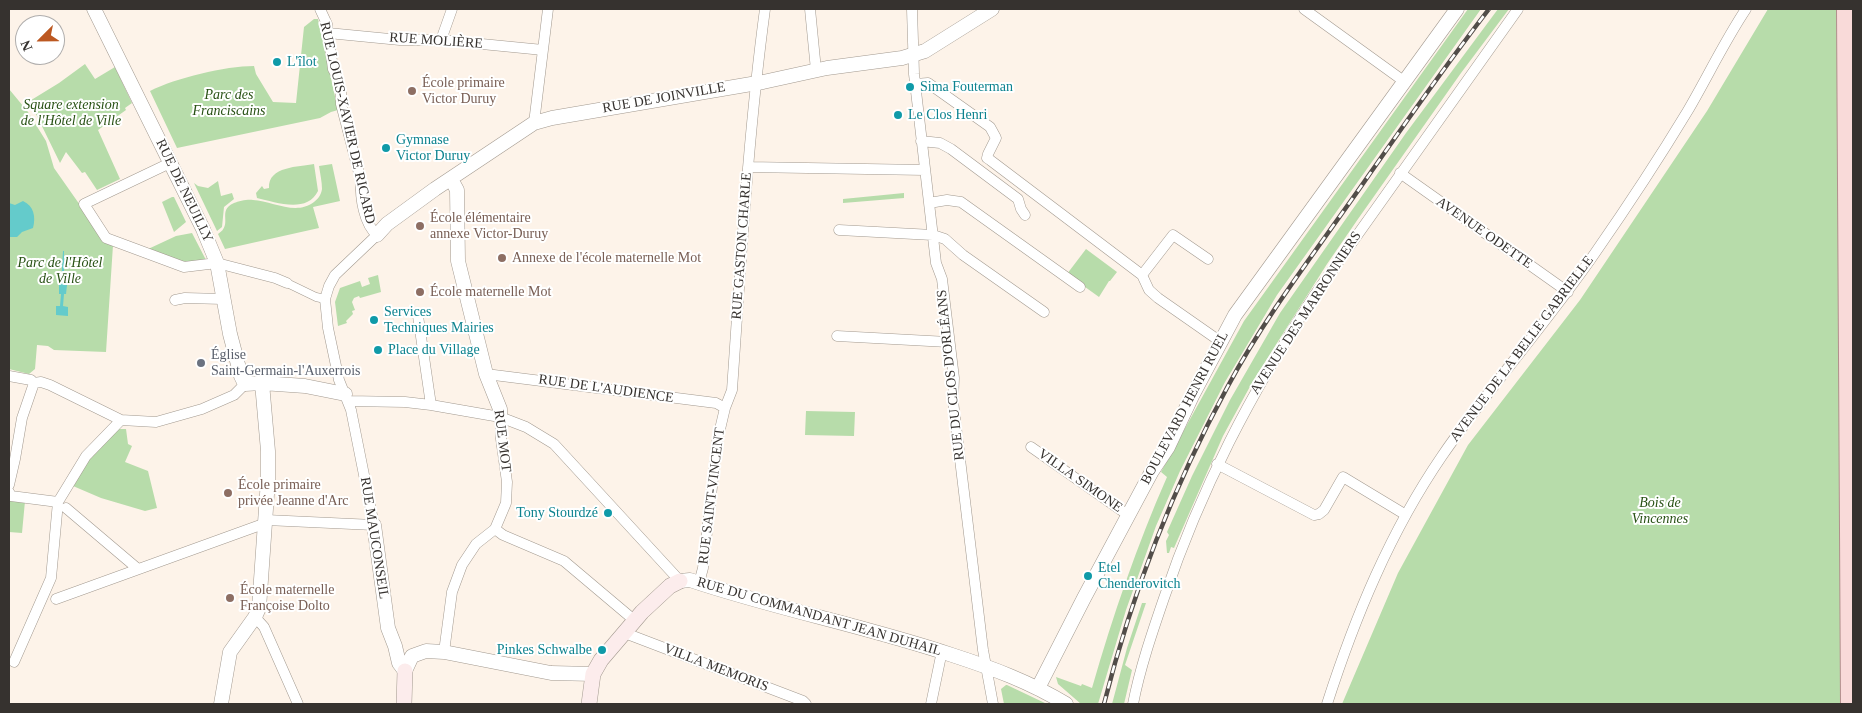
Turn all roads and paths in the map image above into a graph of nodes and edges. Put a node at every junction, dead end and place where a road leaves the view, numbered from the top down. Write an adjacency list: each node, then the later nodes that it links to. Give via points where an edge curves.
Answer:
1 (94, 9): 24 (street, RUE DE NEUILLY)
2 (320, 9): 14 (street, RUE LOUIS-XAVIER DE RICARD)
3 (452, 9): 15 (street)
4 (548, 9): 16 (street)
5 (765, 9): 20 (street, RUE GASTON CHARLE)
6 (810, 9): 18 (street)
7 (912, 9): 17 (street, RUE DU CLOS D'ORLÉANS)
8 (992, 9): 17 (street, RUE DE JOINVILLE, via 925,51)
9 (1304, 9): 19 (street)
10 (1458, 9): 19 (street, BOULEVARD HENRI RUEL)
11 (1518, 9): 27 (street, AVENUE DES MARRONNIERS)
12 (1746, 9): 39 (street, AVENUE DE LA BELLE GABRIELLE, via 1646,177)
13 (1845, 9): 91 (main road)
14 (328, 33): 15 (street, RUE MOLIÈRE, via 400,40); 32 (street, RUE LOUIS-XAVIER DE RICARD, via 333,69 338,78 367,218)
15 (441, 40): 16 (street, RUE MOLIÈRE)
16 (543, 50): 22 (street)
17 (913, 55): 18 (street, RUE DE JOINVILLE); 21 (street, RUE DU CLOS D'ORLÉANS)
18 (816, 70): 20 (street, RUE DE JOINVILLE)
19 (1405, 82): 47 (street, BOULEVARD HENRI RUEL, via 1235,315)
20 (756, 83): 22 (street, RUE DE JOINVILLE, via 580,112); 25 (street, RUE GASTON CHARLE)
21 (915, 84): 23 (street, RUE DU CLOS D'ORLÉANS); 36 (street, via 928,83 990,127 996,138 988,154 990,160)
22 (534, 123): 28 (street, RUE DE JOINVILLE)
23 (921, 141): 26 (street, RUE DU CLOS D'ORLÉANS); 30 (street, via 940,143 951,149 1018,200)
24 (170, 162): 35 (street, RUE DE NEUILLY); 35 (street, via 84,204 106,238 184,267)
25 (748, 168): 26 (street); 55 (street, RUE GASTON CHARLE, via 732,390)
26 (925, 170): 29 (street, RUE DU CLOS D'ORLÉANS)
27 (1400, 173): 39 (street, AVENUE ODETTE); 59 (street, AVENUE DES MARRONNIERS, via 1285,341)
28 (451, 179): 32 (street, RUE DE JOINVILLE, via 387,224); 48 (street, RUE MOT, via 457,190 458,261)
29 (929, 202): 33 (street, RUE DU CLOS D'ORLÉANS); 38 (street, via 961,202)
30 (1025, 215)
31 (839, 230): 33 (street)
32 (378, 235): 41 (street, via 335,274)
33 (933, 236): 43 (street, via 946,239 963,255); 46 (street, RUE DU CLOS D'ORLÉANS, via 942,280)
34 (1208, 259): 36 (street, via 1173,235)
35 (217, 263): 37 (street); 40 (street, RUE DE NEUILLY)
36 (1142, 275): 47 (street, via 1149,290 1158,298)
37 (287, 283): 41 (street)
38 (1080, 287)
39 (1568, 292): 64 (street, AVENUE DE LA BELLE GABRIELLE, via 1462,427)
40 (223, 299): 42 (street); 52 (street, RUE DE NEUILLY)
41 (326, 299): 53 (street, RUE MAUCONSEIL, via 328,328)
42 (175, 300)
43 (1044, 312)
44 (418, 316): 54 (street)
45 (837, 336): 46 (street)
46 (948, 342): 77 (street, RUE DU CLOS D'ORLÉANS)
47 (1221, 342): 63 (street, BOULEVARD HENRI RUEL, via 1168,447)
48 (486, 374): 55 (street, RUE DE L'AUDIENCE, via 716,404); 56 (street, RUE MOT)
49 (9, 376): 50 (street)
50 (34, 383): 57 (street, via 50,385); 60 (street, via 22,418)
51 (262, 383): 52 (street); 53 (street, via 305,386); 65 (street, via 268,451)
52 (245, 384): 57 (street, via 234,395 171,418 156,422)
53 (346, 397): 54 (street); 66 (street, RUE MAUCONSEIL)
54 (431, 405): 56 (street)
55 (725, 408): 70 (street, RUE SAINT-VINCENT, via 717,442)
56 (500, 417): 67 (street, RUE MOT, via 507,496); 69 (street, via 526,426 554,444)
57 (121, 420): 62 (street, via 86,456)
58 (1031, 447): 63 (street, VILLA SIMONE)
59 (1217, 464): 64 (street, via 1314,515 1324,510 1343,476); 89 (street, AVENUE DES MARRONNIERS, via 1175,566 1145,654)
60 (9, 485)
61 (9, 492): 62 (street, via 11,496)
62 (62, 505): 68 (street); 76 (street, via 51,578)
63 (1128, 515): 80 (street, BOULEVARD HENRI RUEL)
64 (1406, 515): 90 (street, AVENUE DE LA BELLE GABRIELLE, via 1360,611)
65 (266, 521): 66 (street); 68 (street); 72 (street, via 259,608)
66 (374, 525): 78 (street, RUE MAUCONSEIL, via 388,628 398,663)
67 (495, 528): 73 (street, VILLA MEMORIS, via 503,535 568,563); 75 (street, via 476,544 462,565 452,592)
68 (138, 569): 71 (street)
69 (680, 581): 70 (street, RUE DU COMMANDANT JEAN DUHAIL); 73 (main road, RUE DU COMMANDANT JEAN DUHAIL, via 659,595)
70 (699, 583): 74 (street, RUE DU COMMANDANT JEAN DUHAIL)
71 (56, 599)
72 (255, 618): 81 (street, via 230,652); 82 (street, via 264,627)
73 (629, 626): 79 (main road, RUE DU COMMANDANT JEAN DUHAIL); 85 (street, VILLA MEMORIS, via 630,635 803,700)
74 (942, 651): 77 (street, RUE DU COMMANDANT JEAN DUHAIL); 86 (street)
75 (444, 652): 78 (street, via 419,652 412,656); 79 (street, via 551,673)
76 (14, 662)
77 (986, 665): 80 (street, RUE DU COMMANDANT JEAN DUHAIL); 87 (street, RUE DU CLOS D'ORLÉANS)
78 (405, 671): 83 (main road)
79 (593, 674): 84 (main road)
80 (1038, 688): 88 (street, RUE DU COMMANDANT JEAN DUHAIL)
81 (221, 704)
82 (298, 704)
83 (404, 704)
84 (589, 704)
85 (806, 704)
86 (931, 704)
87 (993, 704)
88 (1066, 704)
89 (1133, 704)
90 (1327, 704)
91 (1850, 704)

